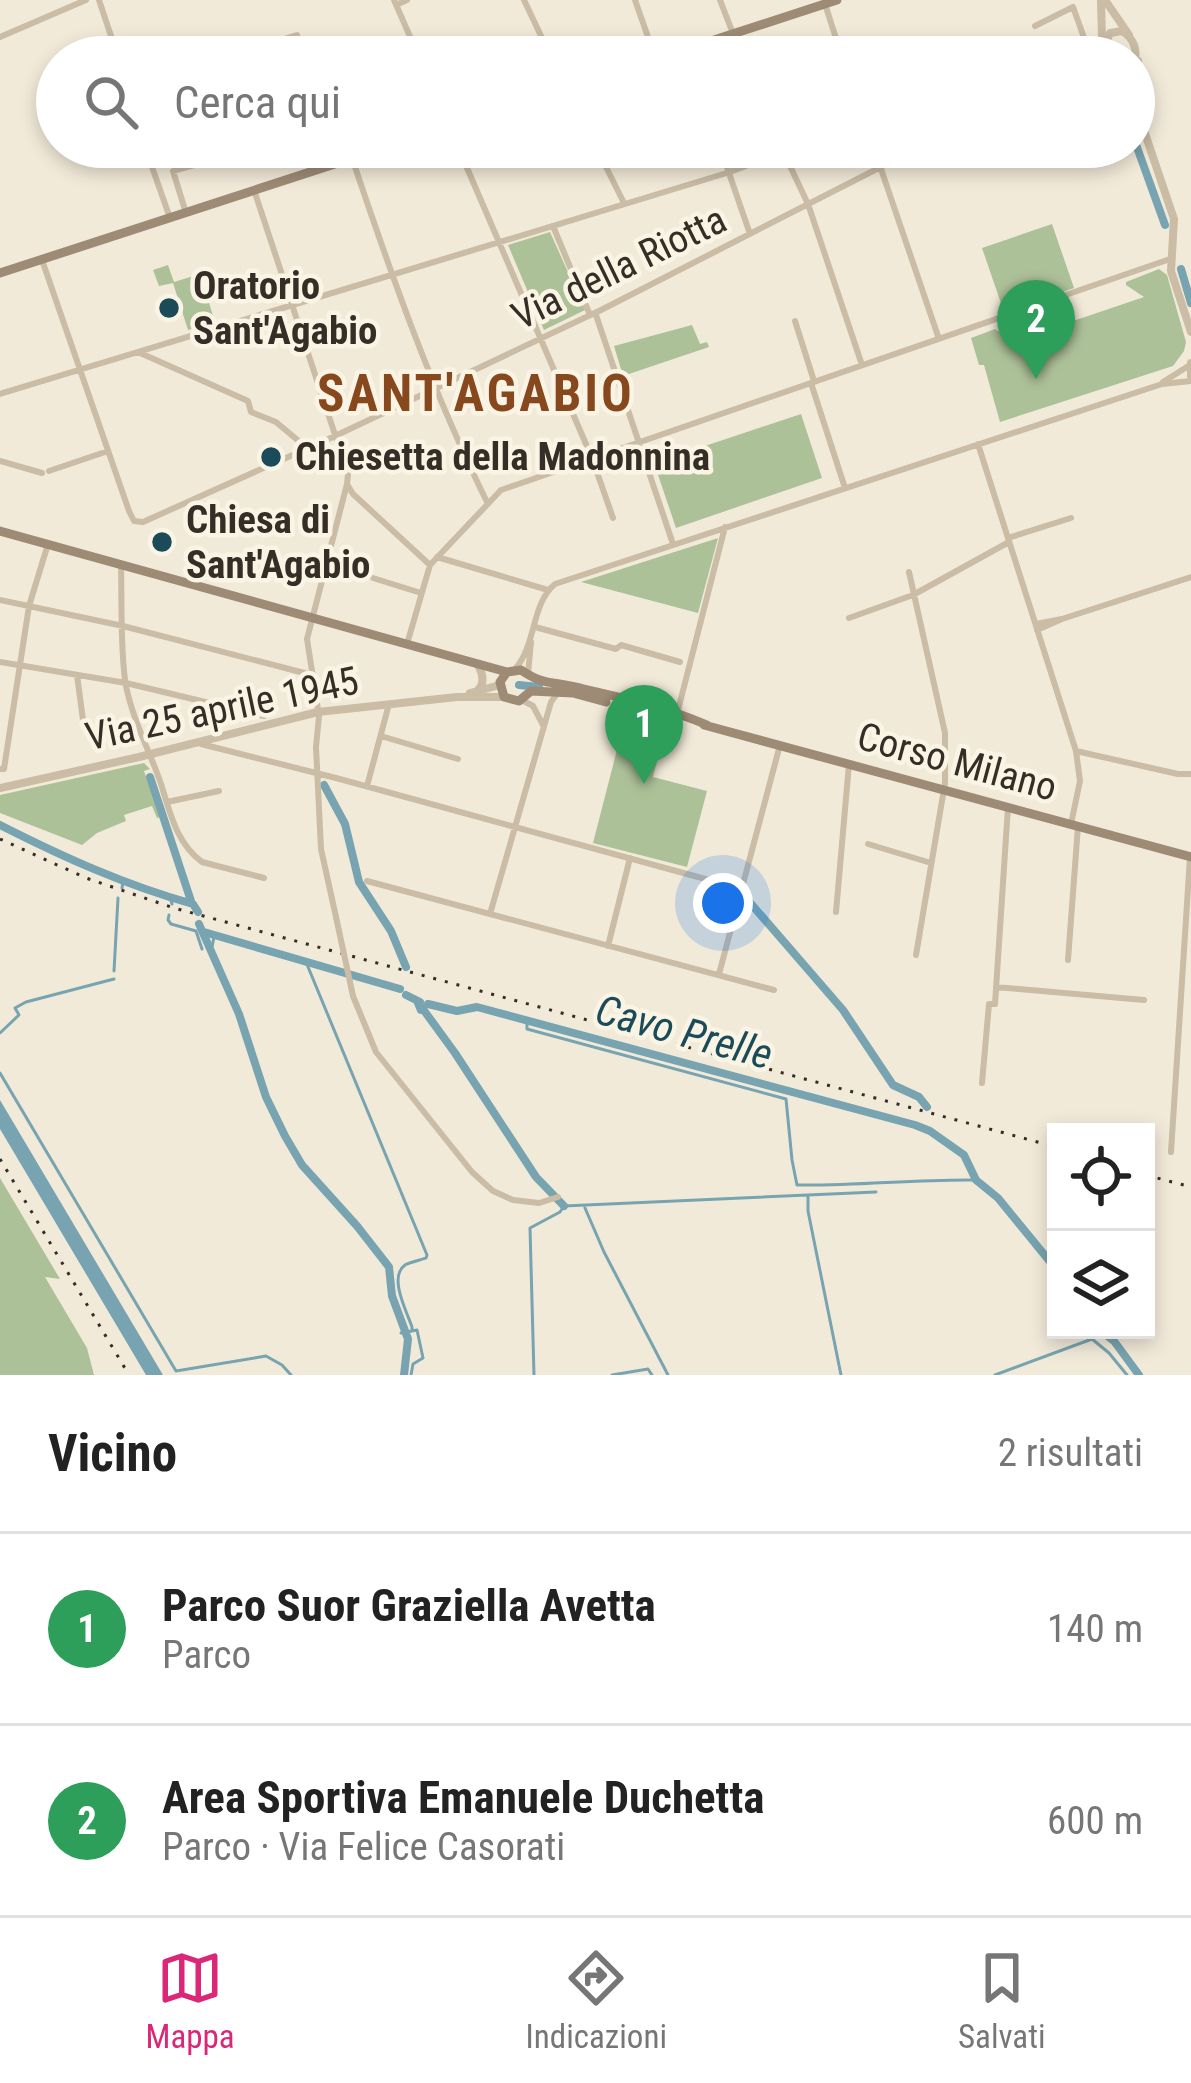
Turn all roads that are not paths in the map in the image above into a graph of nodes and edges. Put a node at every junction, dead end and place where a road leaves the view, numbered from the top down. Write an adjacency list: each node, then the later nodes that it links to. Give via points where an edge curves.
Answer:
1 (86, 0): 23 (street)
2 (99, 0): 13 (street)
3 (407, 0): 9 (street)
4 (524, 0): 15 (street)
5 (635, 0): 16 (street)
6 (720, 0): 12 (street)
7 (837, 0): 10 (main road)
8 (1103, 0): 20 (street); 22 (street)
9 (395, 2): 14 (street)
10 (825, 4): 12 (main road); 18 (street)
11 (1035, 26): 19 (street, via 1072,7)
12 (732, 34): 17 (main road)
13 (111, 36)
14 (410, 36)
15 (541, 36)
16 (650, 36)
17 (727, 36)
18 (835, 36)
19 (1083, 36)
20 (1104, 36)
21 (1107, 36): 22 (street)
22 (1130, 36)
23 (0, 37)
24 (1155, 162): 45 (street, via 1174,219)
25 (153, 168): 41 (street)
26 (184, 168): 40 (street, via 173,171)
27 (322, 168): 37 (main road)
28 (355, 168): 48 (street)
29 (467, 168): 44 (street)
30 (607, 168): 38 (street)
31 (728, 168): 36 (street)
32 (740, 168): 36 (street)
33 (791, 168): 39 (street)
34 (876, 168): 39 (street, Via della Riotta)
35 (881, 168): 54 (street)
36 (730, 172): 38 (street); 43 (street)
37 (254, 190): 40 (main road); 49 (street)
38 (625, 204): 42 (street)
39 (808, 204): 43 (street, Via della Riotta); 57 (street)
40 (186, 213): 41 (main road)
41 (170, 218): 46 (main road)
42 (553, 226): 44 (street); 50 (street)
43 (750, 234): 50 (street, Via della Riotta)
44 (499, 243): 48 (street); 53 (street)
45 (1170, 259): 52 (street); 54 (street)
46 (42, 260): 47 (main road); 58 (street)
47 (0, 273)
48 (390, 274): 49 (street); 62 (street)
49 (292, 305): 55 (street); 64 (street)
50 (592, 314): 53 (street, Via della Riotta); 65 (street)
51 (795, 321): 60 (street)
52 (1191, 332)
53 (542, 337): 62 (street, Via della Riotta); 69 (street)
54 (939, 339): 57 (street)
55 (139, 352): 58 (street); 67 (street, via 248,401 251,412)
56 (1191, 364): 59 (street); 61 (street)
57 (862, 365): 60 (street)
58 (80, 370): 63 (street); 68 (street)
59 (1191, 379): 61 (street)
60 (813, 382): 65 (street); 72 (street)
61 (1162, 384): 66 (street)
62 (434, 388): 64 (street, Via della Riotta); 73 (street)
63 (0, 394)
64 (334, 436): 67 (street, Via della Riotta); 71 (street)
65 (638, 442): 69 (street); 80 (street)
66 (978, 444): 72 (street); 78 (street)
67 (307, 448): 68 (street, Via della Riotta, via 142,522 129,511)
68 (108, 451): 70 (street, via 45,472)
69 (592, 458): 73 (street, via 501,490); 74 (street)
70 (0, 461)
71 (347, 484): 83 (street); 92 (street)
72 (845, 488): 76 (street)
73 (488, 504): 81 (street)
74 (613, 518)
75 (1071, 518): 78 (street)
76 (725, 527): 80 (street); 116 (street)
77 (0, 530): 79 (main road)
78 (1009, 540): 89 (street); 96 (street)
79 (48, 544): 82 (main road); 91 (street)
80 (673, 544): 87 (street)
81 (437, 557): 83 (street); 87 (street)
82 (121, 565): 92 (main road); 94 (street)
83 (429, 566): 88 (street)
84 (909, 572): 89 (street)
85 (1191, 577): 96 (street)
86 (373, 578): 88 (street)
87 (548, 590): 95 (street)
88 (421, 592): 98 (street)
89 (913, 595): 93 (street); 133 (street, via 945,733)
90 (0, 600): 91 (street)
91 (29, 605): 94 (street); 102 (street)
92 (311, 618): 98 (main road); 105 (street)
93 (849, 618)
94 (123, 626): 105 (street); 106 (street)
95 (535, 627): 97 (street); 101 (street)
96 (1036, 627): 124 (street)
97 (531, 642): 107 (street); 110 (street)
98 (406, 644): 99 (main road)
99 (464, 658): 103 (main road); 107 (main road, via 495,667)
100 (0, 662): 102 (street)
101 (680, 662)
102 (20, 665): 104 (street); 128 (street)
103 (478, 665): 107 (main road); 109 (street)
104 (77, 675): 106 (street); 118 (street)
105 (312, 675): 115 (street)
106 (126, 683): 117 (street); 125 (street)
107 (501, 684): 109 (street, Via 25 aprile 1945); 110 (main road); 110 (main road, via 514,701); 113 (street, Via 25 aprile 1945)
108 (546, 687): 110 (main road); 111 (main road, Corso Milano); 116 (main road, Corso Milano, via 573,686)
109 (475, 692): 113 (street, Via 25 aprile 1945)
110 (530, 692): 120 (street)
111 (559, 693): 112 (main road, Corso Milano); 120 (street)
112 (573, 693): 116 (main road); 119 (main road, Corso Milano)
113 (457, 697): 114 (street, Via 25 aprile 1945)
114 (389, 704): 115 (street, Via 25 aprile 1945); 121 (street)
115 (318, 712): 122 (street, Via 25 aprile 1945); 130 (street)
116 (677, 714): 119 (main road, Corso Milano)
117 (264, 716)
118 (83, 720)
119 (707, 725): 123 (main road, Corso Milano)
120 (544, 726): 138 (street)
121 (381, 736): 126 (street); 131 (street)
122 (197, 742): 125 (street, Via 25 aprile 1945); 130 (street)
123 (780, 745): 127 (main road, Corso Milano); 145 (street)
124 (1076, 751): 129 (street); 137 (street)
125 (143, 756): 132 (street, Via 25 aprile 1945); 135 (street)
126 (458, 759)
127 (849, 764): 133 (main road, Corso Milano); 146 (street)
128 (0, 769)
129 (1191, 773)
130 (318, 775): 131 (street); 157 (street, bridge, via 321,849 353,996 376,1052 493,1191 539,1204)
131 (368, 786): 138 (street)
132 (0, 788)
133 (943, 790): 136 (main road, Corso Milano); 142 (street)
134 (219, 791): 135 (street)
135 (167, 802): 143 (street, via 170,829 194,856)
136 (1008, 807): 137 (main road, Corso Milano); 152 (street)
137 (1074, 825): 140 (main road, Corso Milano); 150 (street)
138 (515, 827): 141 (street); 147 (street)
139 (868, 844): 142 (street)
140 (1190, 857): 156 (street)
141 (630, 858): 145 (street); 148 (street)
142 (931, 863): 149 (street)
143 (264, 878)
144 (367, 881): 147 (street)
145 (742, 889): 151 (street)
146 (836, 911)
147 (490, 914): 148 (street)
148 (608, 946): 151 (street)
149 (916, 955)
150 (1068, 960)
151 (719, 976): 153 (street)
152 (996, 987): 154 (street); 155 (street)
153 (774, 990)
154 (1144, 1000)
155 (982, 1083)
156 (1171, 1152)
157 (557, 1198)

